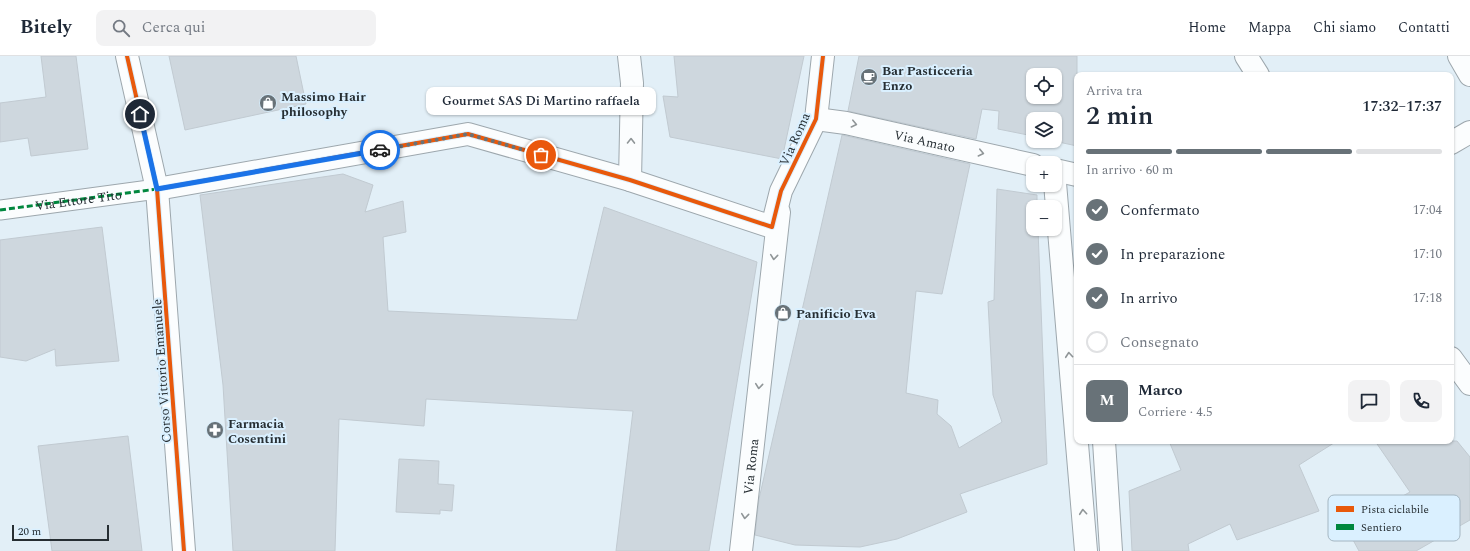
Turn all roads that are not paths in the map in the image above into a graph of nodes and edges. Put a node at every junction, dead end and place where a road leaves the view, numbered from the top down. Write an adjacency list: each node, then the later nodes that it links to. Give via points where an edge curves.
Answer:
1 (127, 56): 15 (street, Corso Vittorio Emanuele)
2 (629, 56): 14 (street, one-way to 2, via 632,83)
3 (823, 56): 8 (street, Via Roma)
4 (1246, 56): 6 (street)
5 (1459, 56): 7 (street)
6 (1256, 72)
7 (1470, 75)
8 (816, 119): 11 (street, Via Amato, one-way to 11, via 846,122); 16 (street, Via Roma)
9 (1470, 132): 10 (street)
10 (1454, 141)
11 (1026, 163)
12 (1062, 172): 13 (street)
13 (1074, 174)
14 (630, 180): 15 (street, via 468,134); 16 (street, Via Roma, via 772,227)
15 (157, 189): 18 (street, Via Ettore Tito); 24 (street, Corso Vittorio Emanuele)
16 (781, 191): 25 (street, Via Roma, one-way to 25)
17 (1056, 192): 21 (street, one-way to 17)
18 (0, 210)
19 (1454, 362): 20 (street)
20 (1470, 384)
21 (1074, 409)
22 (1077, 444): 26 (street, one-way to 22)
23 (1104, 444): 27 (street)
24 (184, 551)
25 (741, 551)
26 (1086, 551)
27 (1111, 551)

